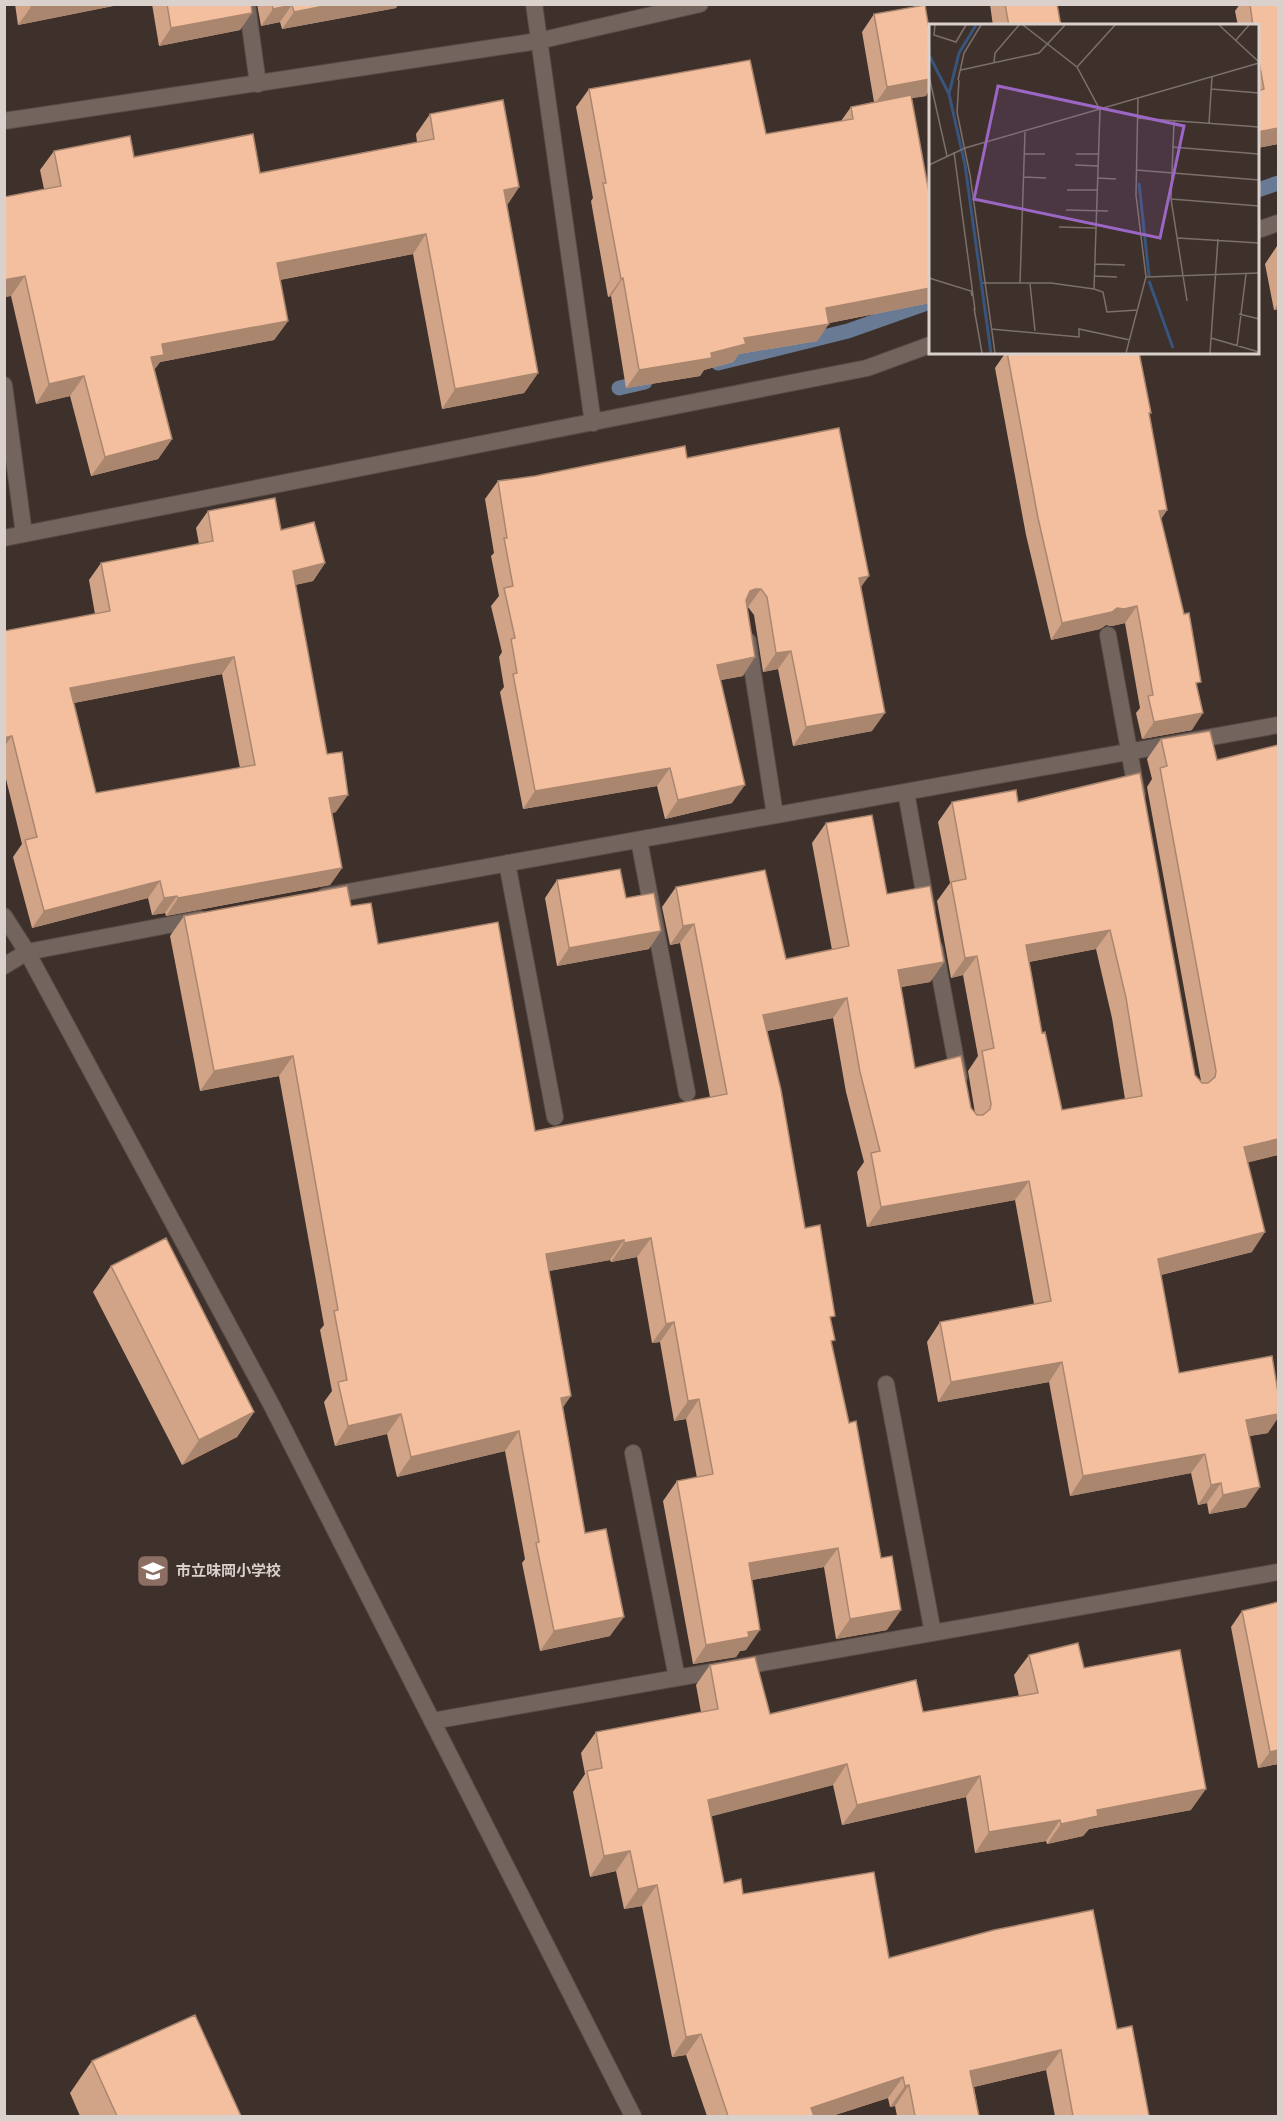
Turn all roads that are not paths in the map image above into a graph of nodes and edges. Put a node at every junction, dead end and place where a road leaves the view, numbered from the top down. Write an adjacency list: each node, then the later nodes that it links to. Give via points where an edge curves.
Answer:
1 (247, 4): 5 (street)
2 (534, 4): 4 (street)
3 (700, 4): 4 (street)
4 (538, 41): 5 (street); 11 (street)
5 (258, 84): 6 (street)
6 (4, 120)
7 (1278, 223): 8 (street)
8 (1259, 229)
9 (929, 345): 11 (street, via 867,368)
10 (4, 386): 12 (street)
11 (593, 423): 12 (street)
12 (24, 534): 13 (street)
13 (4, 538)
14 (746, 629): 20 (street)
15 (1108, 636): 17 (street)
16 (1278, 725): 17 (street)
17 (1130, 752): 18 (street); 19 (street)
18 (906, 792): 20 (street); 28 (street)
19 (1140, 811)
20 (775, 815): 21 (street)
21 (639, 840): 22 (street); 29 (street)
22 (507, 863): 23 (street); 30 (street)
23 (312, 898)
24 (221, 915): 26 (street)
25 (4, 916): 26 (street)
26 (27, 952): 27 (street); 36 (street, via 271,1404)
27 (4, 966)
28 (961, 1090)
29 (687, 1094)
30 (555, 1117)
31 (886, 1384): 34 (street)
32 (633, 1454): 35 (street)
33 (1278, 1572): 34 (street)
34 (933, 1633): 35 (street)
35 (677, 1678): 36 (street)
36 (432, 1721): 37 (street)
37 (633, 2116)

